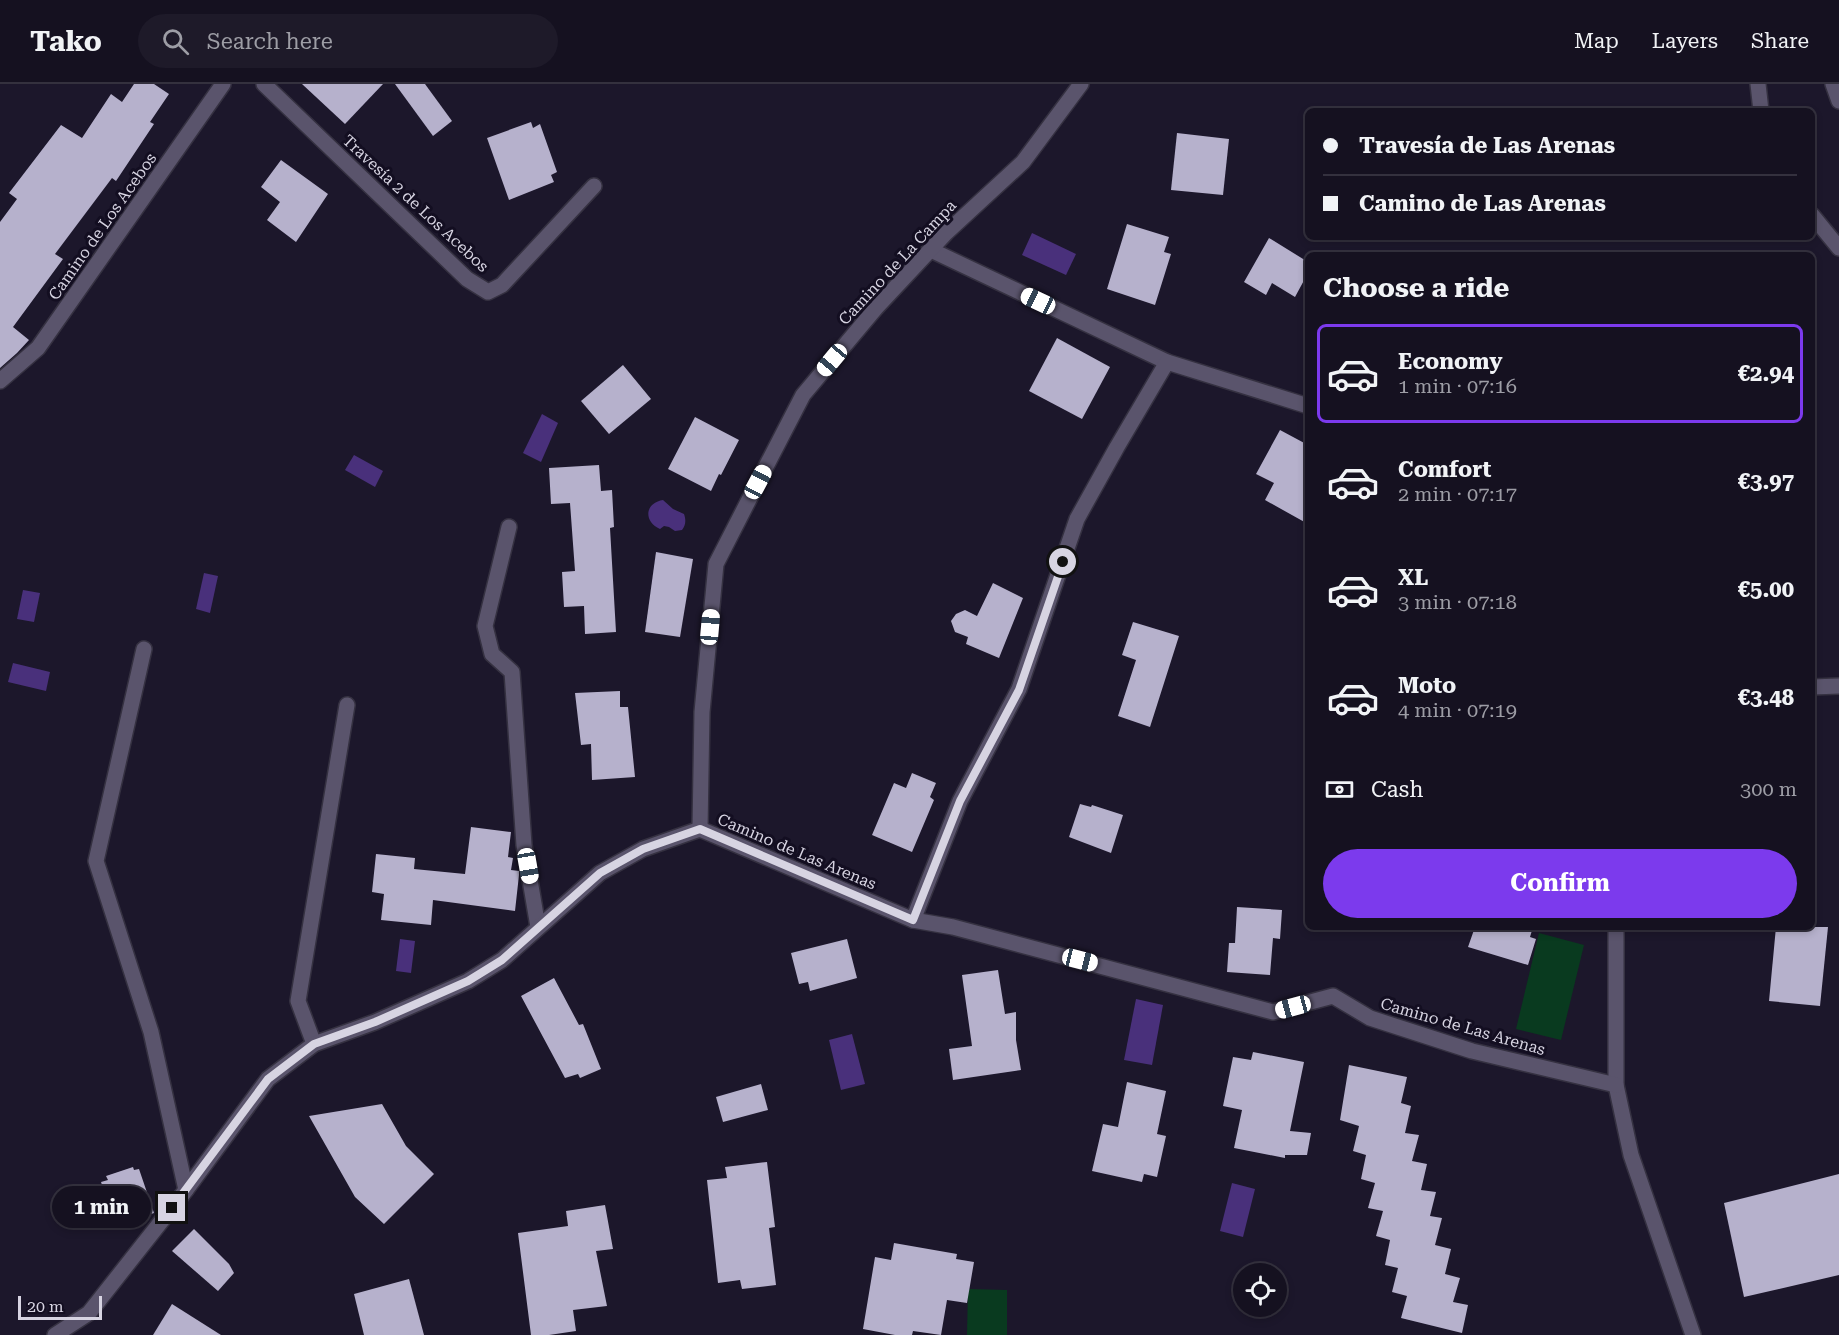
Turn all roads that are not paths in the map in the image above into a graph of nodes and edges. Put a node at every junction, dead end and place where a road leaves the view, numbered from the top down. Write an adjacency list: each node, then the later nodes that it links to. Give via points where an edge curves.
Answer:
1 (223, 84): 13 (street, Camino de Los Acebos, via 38,348)
2 (264, 84): 8 (street, Travesía 2 de Los Acebos, via 467,279 488,292 502,285)
3 (1081, 84): 11 (street, Camino de La Campa, via 1023,162)
4 (1758, 84): 7 (street)
5 (1833, 84): 6 (street)
6 (1839, 101)
7 (1761, 108)
8 (594, 186)
9 (1815, 219): 10 (street)
10 (1839, 248)
11 (931, 250): 12 (street); 20 (street, Camino de La Campa, via 803,395 716,564 702,712)
12 (1167, 362): 14 (street); 21 (street, via 1077,519 1019,690 960,801)
13 (0, 381)
14 (1305, 405)
15 (509, 527): 22 (street, via 485,626 492,654 512,672 524,845)
16 (144, 649): 26 (street, via 96,861 151,1032)
17 (1839, 686): 18 (street)
18 (1815, 687)
19 (347, 705): 24 (street, via 298,1001)
20 (700, 829): 21 (street, Camino de Las Arenas); 22 (street, Camino de Las Arenas, via 643,849 600,873)
21 (913, 920): 25 (street, Camino de Las Arenas, via 1273,1012 1333,996 1370,1018 1472,1051)
22 (538, 927): 24 (street, Camino de Las Arenas, via 502,960 468,981)
23 (1616, 930): 25 (street)
24 (314, 1044): 26 (street, Camino de Las Arenas, via 268,1079)
25 (1617, 1085): 28 (street, via 1631,1155)
26 (186, 1190): 27 (street, Camino de Las Arenas, via 89,1313)
27 (55, 1335)
28 (1692, 1335)

